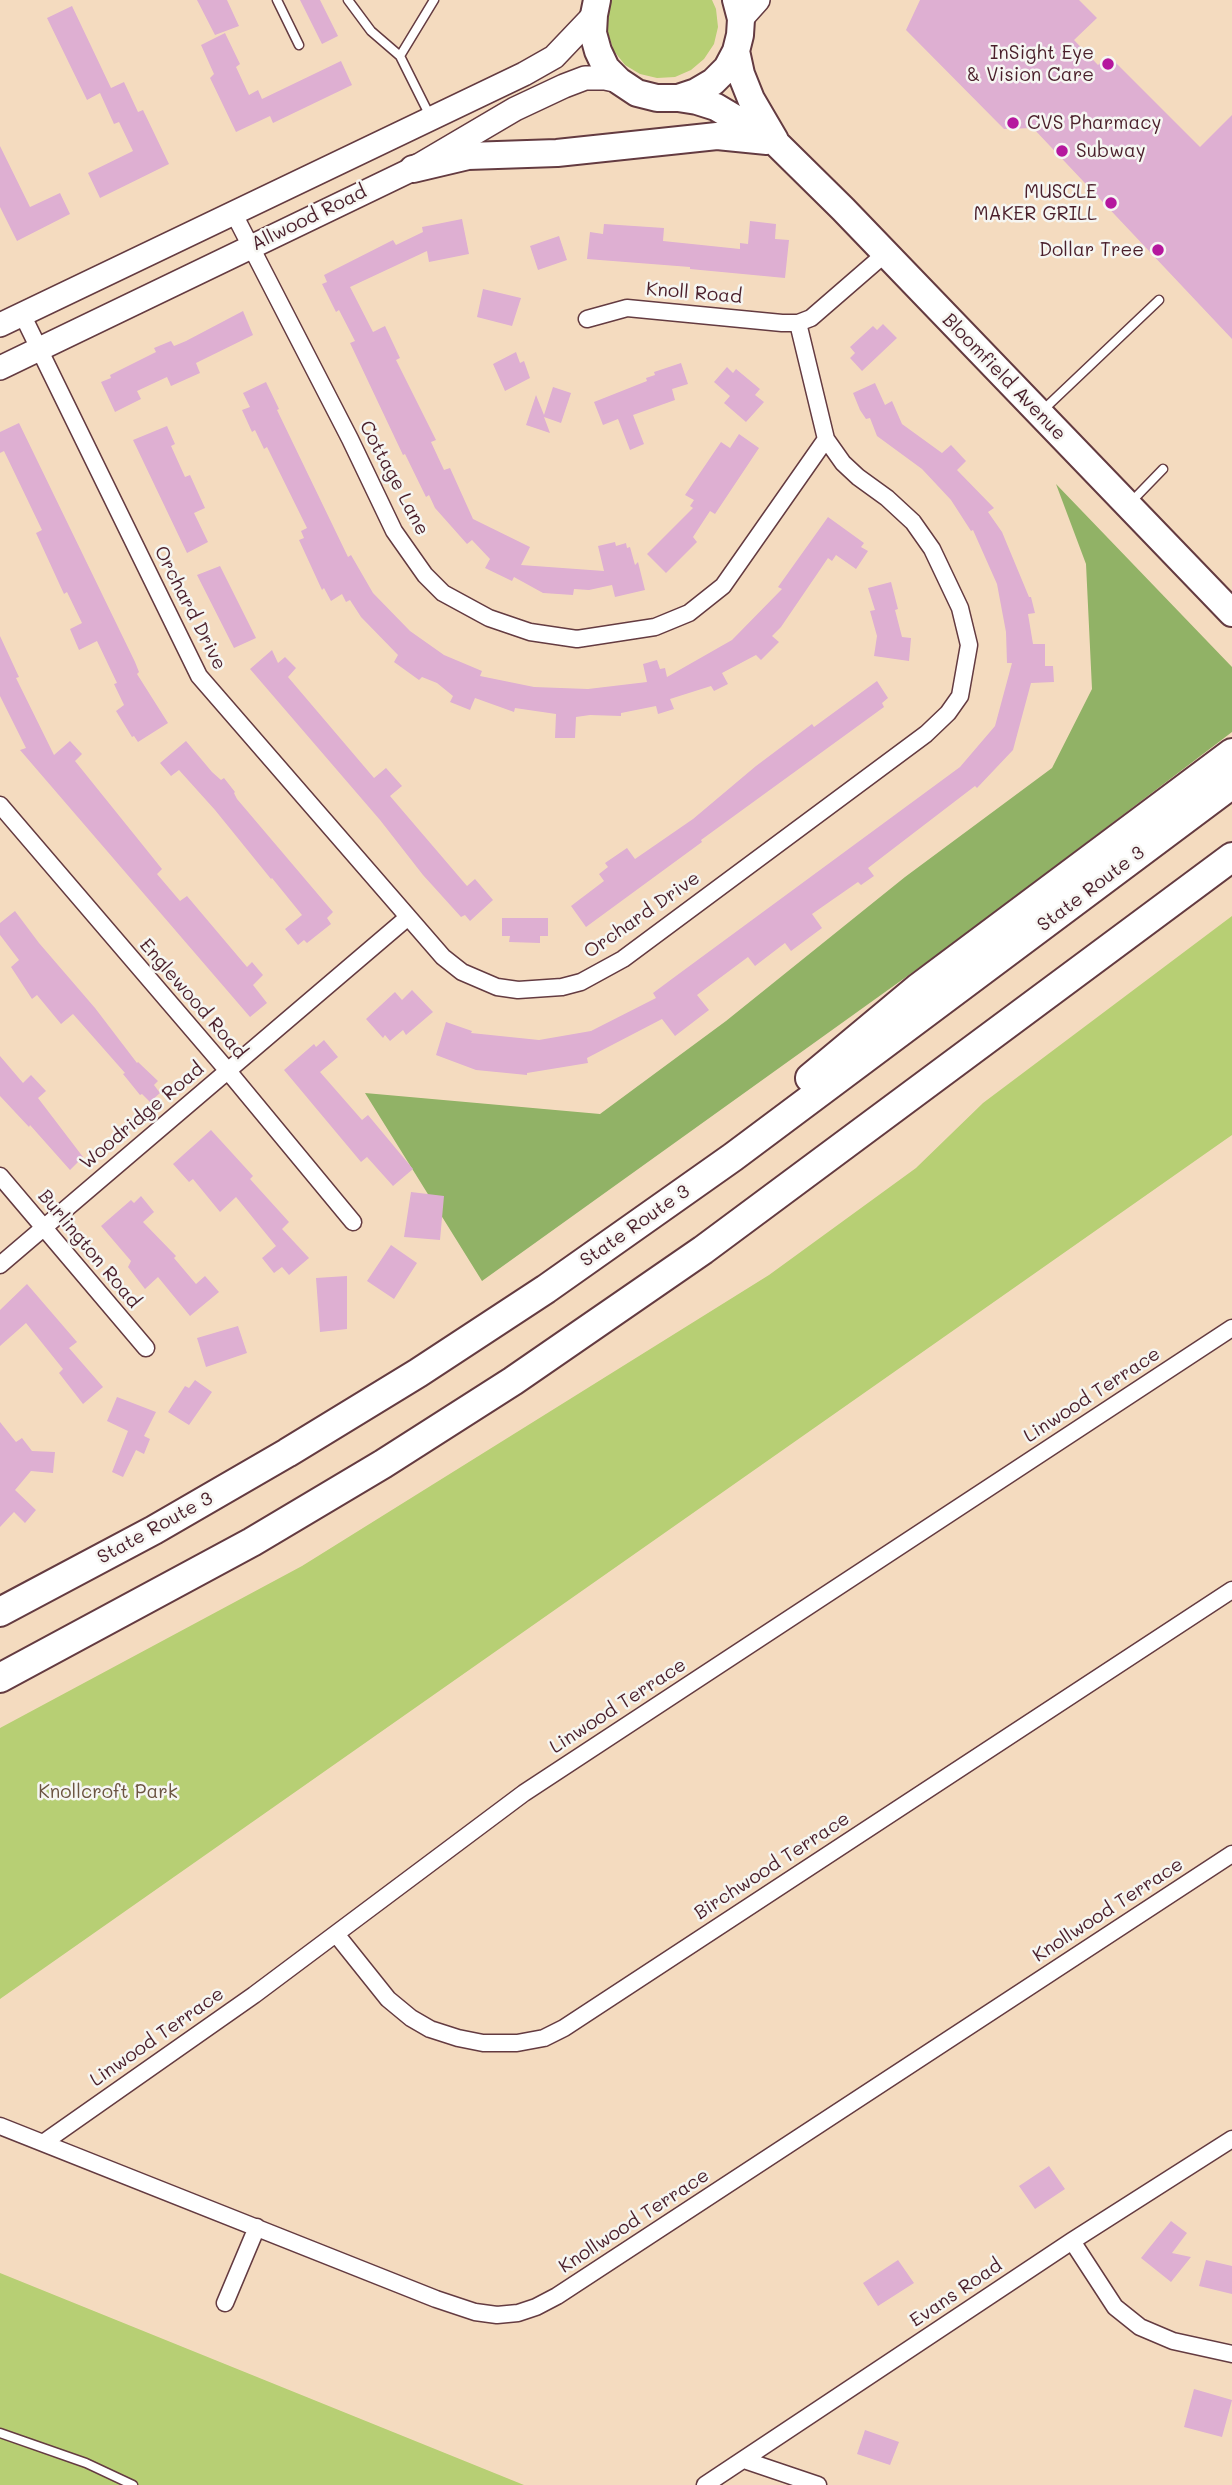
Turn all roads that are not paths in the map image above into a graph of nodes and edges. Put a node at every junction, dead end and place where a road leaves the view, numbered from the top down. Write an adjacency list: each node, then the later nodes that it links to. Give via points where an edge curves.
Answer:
1 (277, 0): 6 (lane)
2 (348, 0): 8 (lane, via 371,31)
3 (434, 0): 8 (lane)
4 (745, 6): 7 (main road)
5 (595, 7): 9 (main road, via 593,33 598,51); 11 (main road, Allwood Road, via 554,57)
6 (299, 45)
7 (736, 51): 10 (main road, via 713,82); 12 (main road, Bloomfield Avenue, via 751,99)
8 (400, 56): 11 (lane)
9 (619, 82): 10 (main road, Bloomfield Avenue, via 637,93); 13 (main road, Allwood Road, via 585,78 566,84)
10 (678, 98): 12 (main road, Bloomfield Avenue, via 716,107)
11 (431, 118): 14 (main road, Allwood Road)
12 (775, 142): 13 (main road, via 717,136 557,153 468,156); 16 (main road, Bloomfield Avenue)
13 (413, 169): 15 (main road, Allwood Road)
14 (233, 212): 15 (street, Cottage Lane); 18 (main road, Allwood Road)
15 (251, 246): 22 (main road, Allwood Road); 25 (street, Cottage Lane, via 394,531 425,575 465,607 530,632 577,639 655,627 689,614 723,586)
16 (886, 253): 20 (street, via 810,318); 24 (main road, Bloomfield Avenue)
17 (1159, 300): 24 (lane)
18 (22, 314): 21 (main road, Allwood Road); 22 (street, Orchard Drive)
19 (587, 319): 20 (street, Knoll Road, via 627,308)
20 (798, 323): 25 (street, Orchard Drive)
21 (0, 325)
22 (39, 349): 23 (main road, Allwood Road); 33 (street, Orchard Drive, via 199,677)
23 (0, 368)
24 (1039, 414): 27 (main road, Bloomfield Avenue)
25 (826, 439): 33 (street, Orchard Drive, via 858,477 914,522 945,574 969,645 960,696 948,712 926,734 622,959 582,982 540,989 497,987 443,957)
26 (1163, 469): 27 (lane)
27 (1127, 506): 28 (main road, Bloomfield Avenue)
28 (1232, 614)
29 (1232, 753): 38 (highway, via 918,988)
30 (1232, 784): 38 (highway, State Route 3, via 794,1112)
31 (0, 806): 34 (street, Englewood Road)
32 (1225, 863): 44 (highway, via 704,1250 523,1374 262,1536)
33 (407, 918): 34 (street, Woodridge Road)
34 (228, 1071): 36 (street, Englewood Road); 37 (street, Woodridge Road)
35 (0, 1176): 37 (street, Burlington Road)
36 (353, 1222)
37 (44, 1227): 39 (street, Woodridge Road); 41 (street, Burlington Road)
38 (608, 1245): 43 (highway, State Route 3, via 418,1373 287,1453)
39 (0, 1265)
40 (1232, 1328): 46 (street, Linwood Terrace, via 524,1793)
41 (146, 1348)
42 (1232, 1590): 46 (street, Birchwood Terrace, via 544,2038 483,2043 430,2029 388,1999)
43 (0, 1612)
44 (0, 1678)
45 (1232, 1854): 50 (street, Knollwood Terrace, via 536,2307 497,2315 475,2312)
46 (336, 1934): 49 (street, Linwood Terrace)
47 (0, 2126): 49 (street, Knollwood Terrace)
48 (1232, 2139): 51 (street, Evans Road)
49 (43, 2143): 50 (street, Knollwood Terrace)
50 (257, 2227): 52 (street)
51 (1072, 2241): 53 (street, via 1115,2307 1140,2327 1173,2341); 55 (street, Evans Road)
52 (225, 2303)
53 (1232, 2354)
54 (0, 2433): 56 (lane)
55 (744, 2460): 57 (street, Evans Road); 58 (street)
56 (133, 2485)
57 (705, 2485)
58 (818, 2485)

